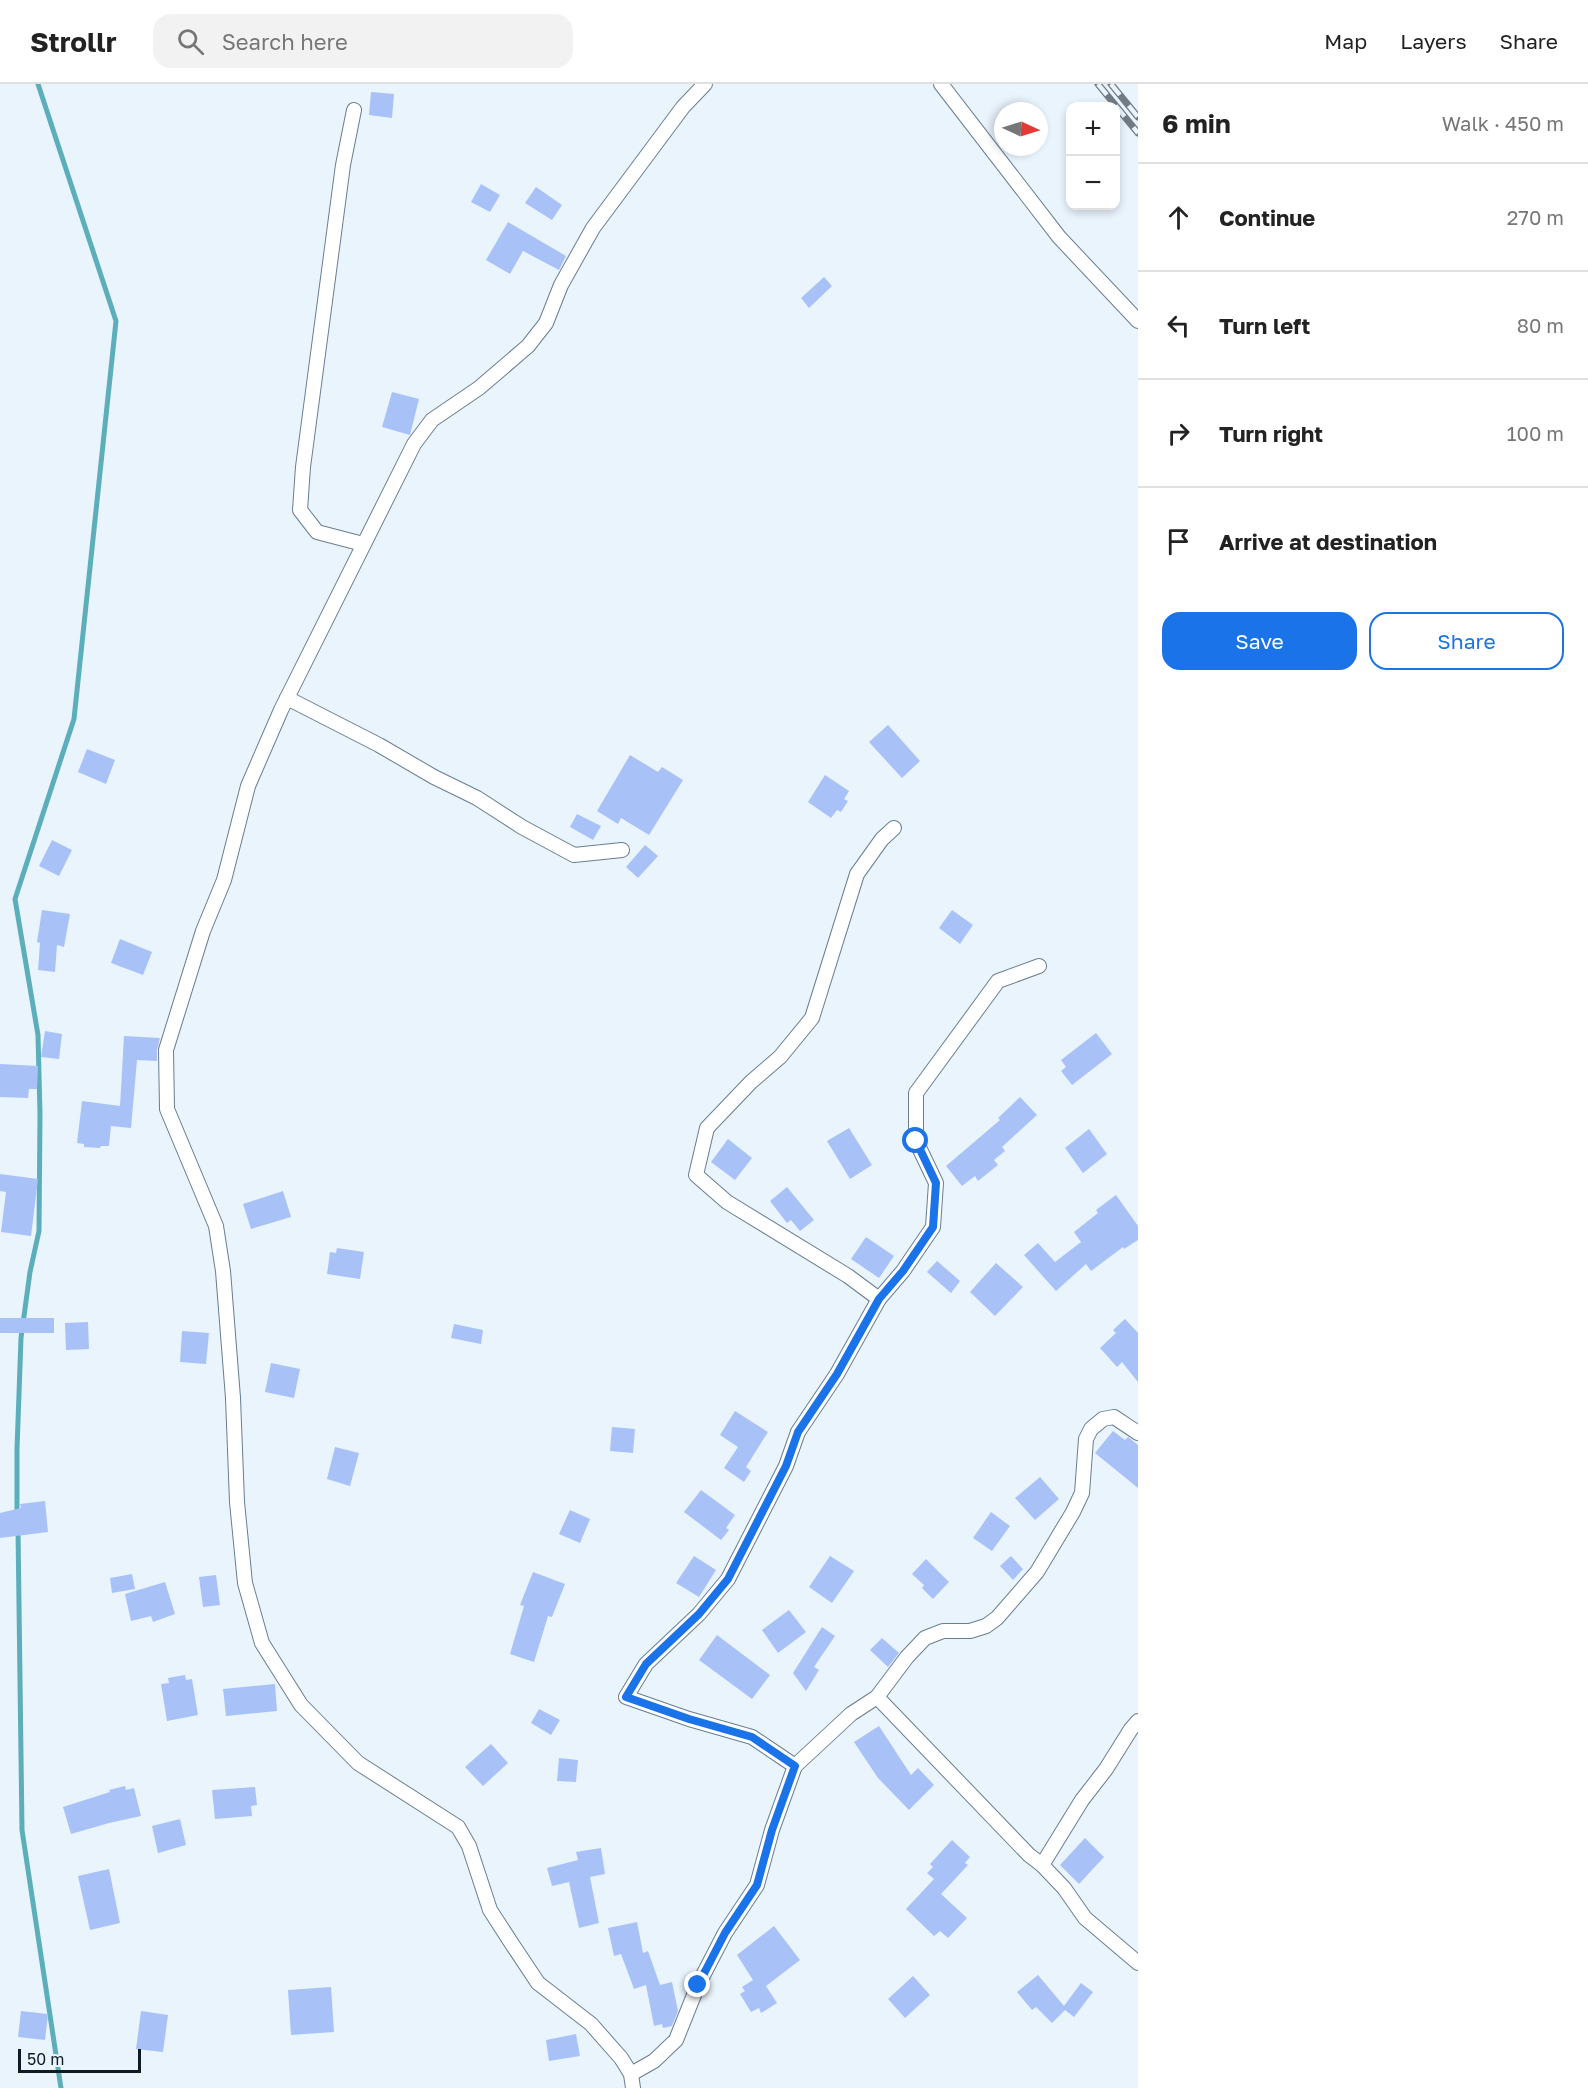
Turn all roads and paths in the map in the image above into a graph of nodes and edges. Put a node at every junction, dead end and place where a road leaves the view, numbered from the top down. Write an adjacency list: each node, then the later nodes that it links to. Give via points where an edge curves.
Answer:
1 (705, 84): 5 (street, via 683,106 593,228 561,285 546,323 528,346 479,388 432,420 414,444)
2 (941, 84): 4 (street, via 1059,237)
3 (354, 110): 5 (street, via 343,165 300,510 317,532)
4 (1138, 321)
5 (363, 544): 6 (street)
6 (287, 698): 8 (street, via 477,798 574,855); 17 (street, via 248,786 224,880 203,931 166,1050 166,1109 216,1226 223,1271 245,1583 262,1643 301,1705 358,1763 458,1827 469,1846 490,1910 538,1983 591,2024 621,2058)
7 (894, 828): 10 (street, via 857,874 812,1018 780,1057 707,1128 696,1175 727,1202)
8 (622, 850)
9 (1039, 966): 10 (street, via 998,981 915,1093 916,1141 936,1183 933,1227)
10 (879, 1299): 14 (street, via 837,1374 798,1432 786,1466 728,1579 699,1614 646,1664 626,1697 752,1737)
11 (1138, 1433): 12 (street, via 1114,1418 1103,1419 1091,1429 1086,1438 1082,1493 1037,1572 998,1618 986,1626 970,1631 943,1631 925,1638)
12 (877, 1697): 14 (street, via 851,1714); 15 (street)
13 (1138, 1721): 15 (street)
14 (795, 1766): 17 (street, via 757,1885 725,1933 676,2040)
15 (1042, 1865): 16 (street, via 1085,1918)
16 (1138, 1963)
17 (632, 2081)

